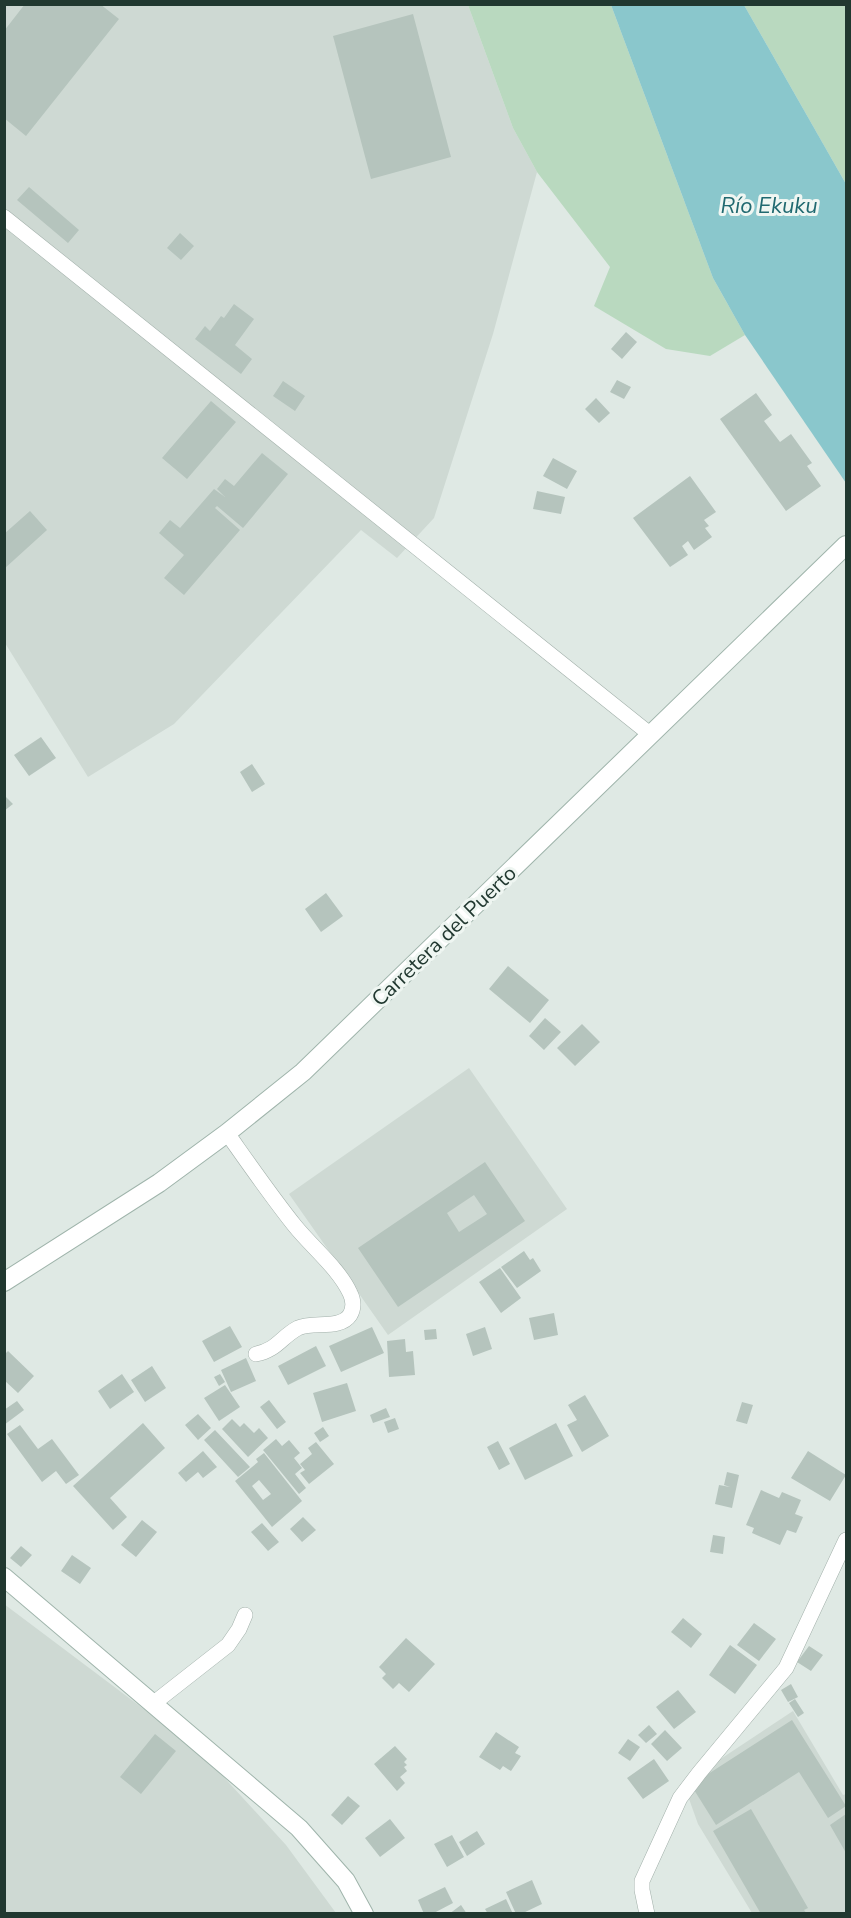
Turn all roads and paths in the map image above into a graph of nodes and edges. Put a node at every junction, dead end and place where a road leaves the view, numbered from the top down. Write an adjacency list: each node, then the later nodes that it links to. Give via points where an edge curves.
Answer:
1 (4, 217): 3 (street)
2 (846, 545): 3 (main road, Carretera del Puerto)
3 (651, 735): 4 (main road, Carretera del Puerto, via 303,1072)
4 (227, 1133): 5 (main road, Carretera del Puerto, via 159,1184); 6 (street, via 354,1302 346,1320 297,1328 268,1352)
5 (4, 1282)
6 (256, 1354)
7 (846, 1540): 12 (street, via 782,1675 680,1798 642,1881)
8 (4, 1577): 10 (main road)
9 (245, 1615): 10 (street, via 228,1645)
10 (154, 1703): 11 (main road, via 299,1828 346,1881)
11 (364, 1914)
12 (647, 1914)

